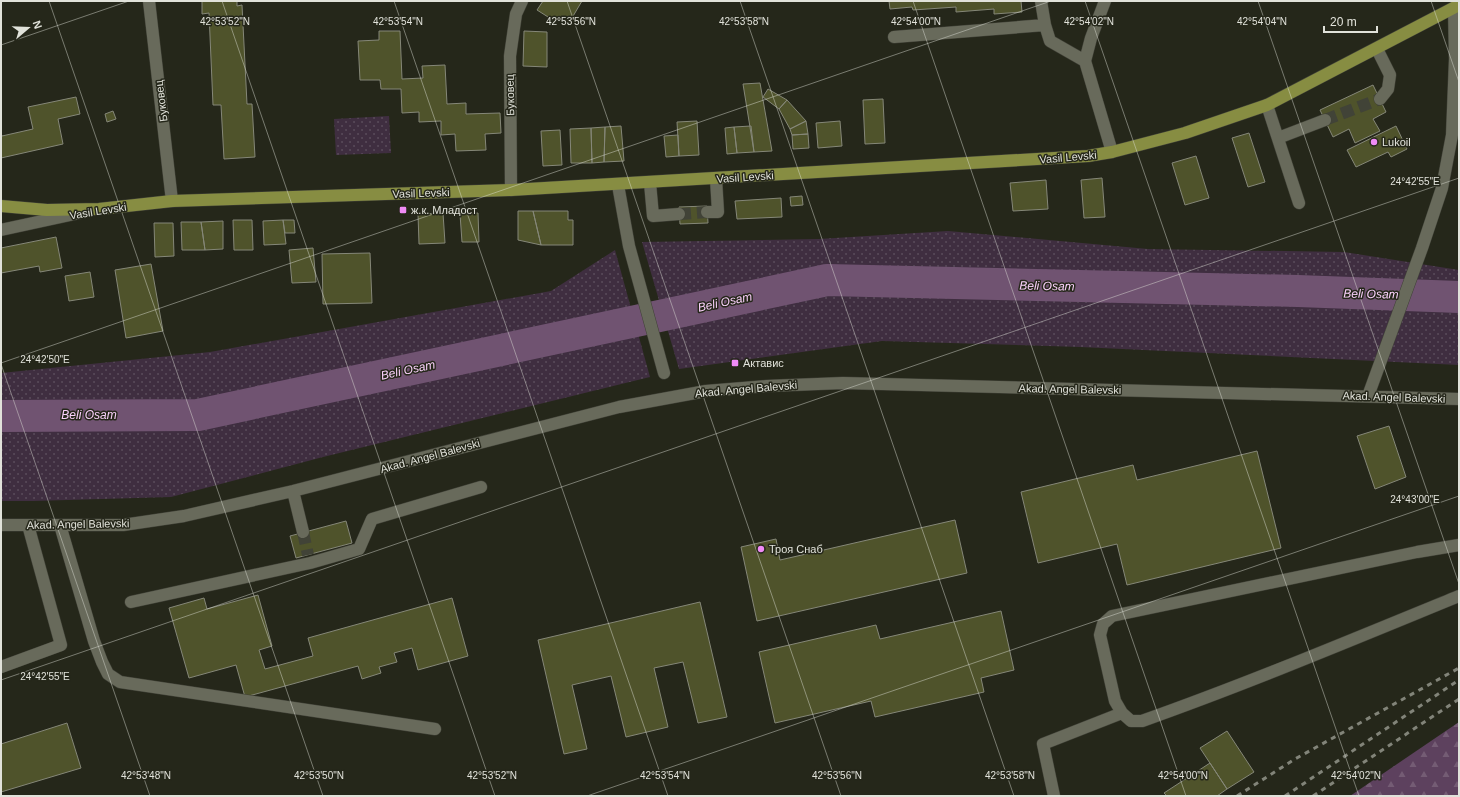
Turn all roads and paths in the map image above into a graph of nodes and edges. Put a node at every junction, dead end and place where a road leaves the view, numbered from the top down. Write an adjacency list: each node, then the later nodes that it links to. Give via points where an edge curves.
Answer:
1 (149, 1): 19 (street, Буковец)
2 (522, 1): 18 (street, Буковец, via 516,14 510,56)
3 (1040, 1): 6 (street)
4 (1105, 1): 9 (street)
5 (1457, 7): 8 (main road, Vasil Levski); 27 (street, via 1452,136 1442,188)
6 (1045, 25): 7 (street); 9 (street, via 1050,41)
7 (894, 37)
8 (1377, 49): 10 (street, via 1390,75 1388,89); 11 (main road, Vasil Levski)
9 (1085, 61): 14 (street)
10 (1380, 99)
11 (1267, 105): 13 (street); 14 (main road, Vasil Levski, via 1186,133)
12 (1325, 120): 13 (street)
13 (1278, 138): 20 (street)
14 (1112, 152): 15 (main road, Vasil Levski, via 1088,156)
15 (716, 179): 16 (main road, Vasil Levski); 23 (street, via 718,212)
16 (650, 183): 17 (main road, Vasil Levski); 24 (street, via 653,216)
17 (618, 185): 18 (main road, Vasil Levski); 26 (street, via 629,246)
18 (511, 190): 19 (main road, Vasil Levski)
19 (172, 202): 22 (main road, Vasil Levski)
20 (1299, 203)
21 (1, 206): 22 (main road, via 47,210)
22 (99, 209): 25 (street, Vasil Levski)
23 (707, 212)
24 (679, 214)
25 (1, 230)
26 (664, 373)
27 (1368, 396): 28 (street, Akad. Angel Balevski); 30 (street, Akad. Angel Balevski, via 843,383 706,391 619,407)
28 (1459, 398)
29 (481, 487): 37 (street, via 372,519 359,549)
30 (293, 491): 33 (street, Akad. Angel Balevski, via 184,516 123,525); 34 (street)
31 (1, 525): 32 (street, Akad. Angel Balevski)
32 (28, 525): 33 (street, Akad. Angel Balevski); 38 (street, via 61,645)
33 (60, 525): 40 (street, via 102,662 108,674 120,682)
34 (303, 532)
35 (1459, 545): 39 (street, via 1112,616 1103,624 1100,635 1116,701)
36 (1459, 596): 39 (street, via 1207,698 1142,721 1131,721)
37 (131, 602)
38 (1, 667)
39 (1122, 713): 41 (street, via 1044,744)
40 (435, 729)
41 (1054, 796)

